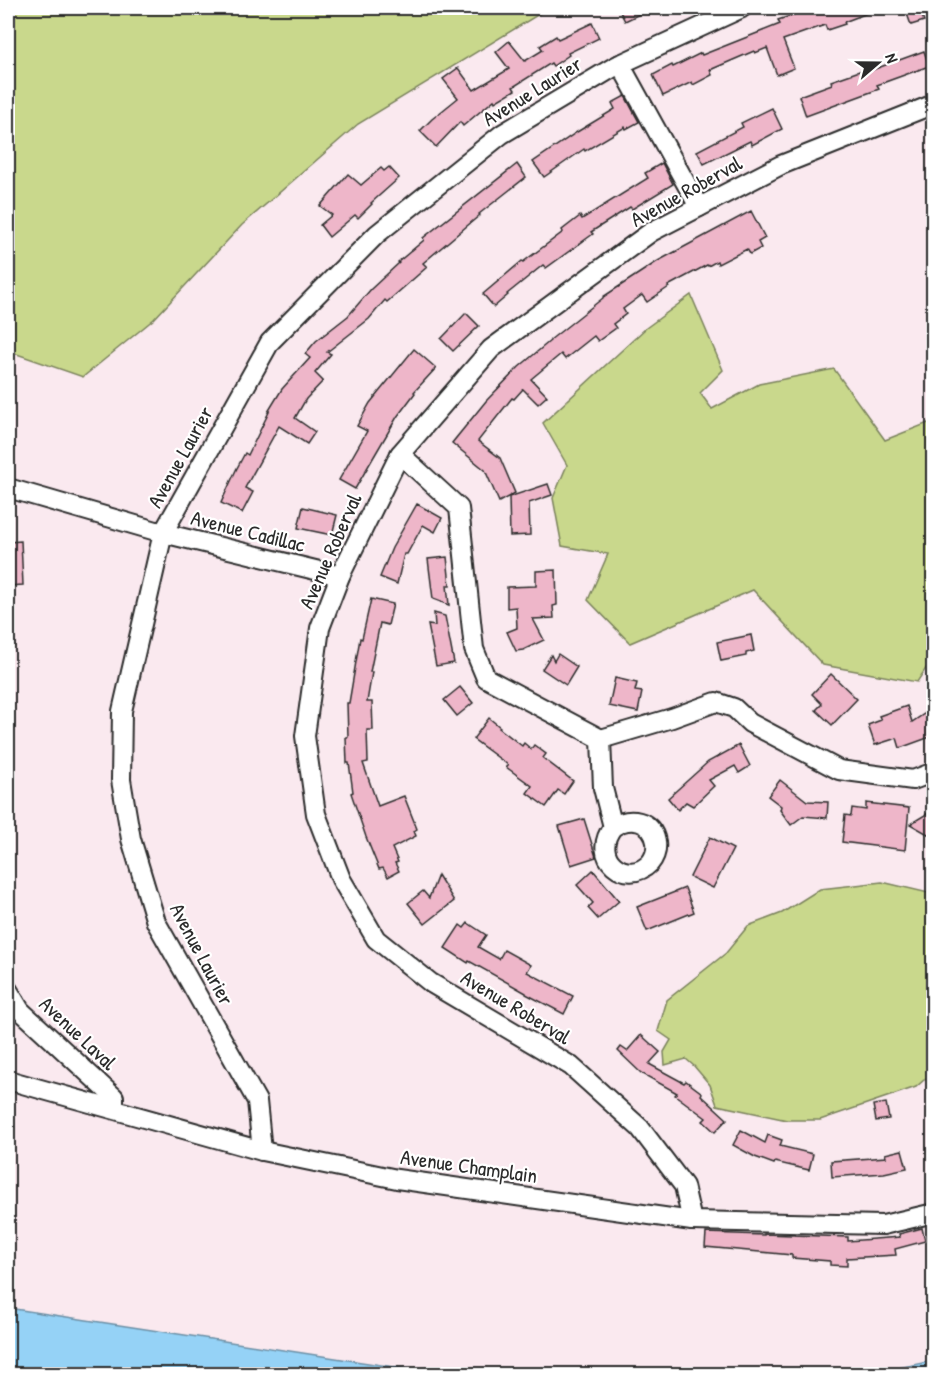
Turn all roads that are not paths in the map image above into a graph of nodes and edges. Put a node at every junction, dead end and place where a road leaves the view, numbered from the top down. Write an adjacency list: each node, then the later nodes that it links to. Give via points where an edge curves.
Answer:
1 (742, 8): 2 (street, Avenue Laurier)
2 (620, 64): 4 (street); 7 (street, Avenue Laurier, via 502,134 377,234 270,342)
3 (933, 104): 4 (street, Avenue Roberval, via 781,165)
4 (699, 207): 5 (street, Avenue Roberval, via 651,232 490,350)
5 (400, 454): 8 (street, Avenue Roberval); 9 (street, via 459,508 474,649 486,678)
6 (8, 488): 7 (street, Avenue Cadillac)
7 (163, 533): 8 (street, Avenue Cadillac); 15 (street, Avenue Laurier, via 122,711 121,780 131,839 156,922 256,1101)
8 (340, 576): 17 (street, Avenue Roberval, via 320,628 305,736 316,814 341,879 376,939 431,983 571,1066 640,1128 684,1186)
9 (601, 739): 10 (street, via 716,702 734,708 750,723 839,770 913,780); 11 (street, via 603,788)
10 (933, 772)
11 (613, 827)
12 (8, 990): 14 (street, Avenue Laval, via 20,1010 114,1097)
13 (8, 1080): 14 (street, Avenue Champlain)
14 (114, 1109): 15 (street, Avenue Champlain)
15 (262, 1150): 17 (street, Avenue Champlain, via 397,1179)
16 (933, 1213): 17 (street, Avenue Champlain, via 883,1225)
17 (692, 1221)

